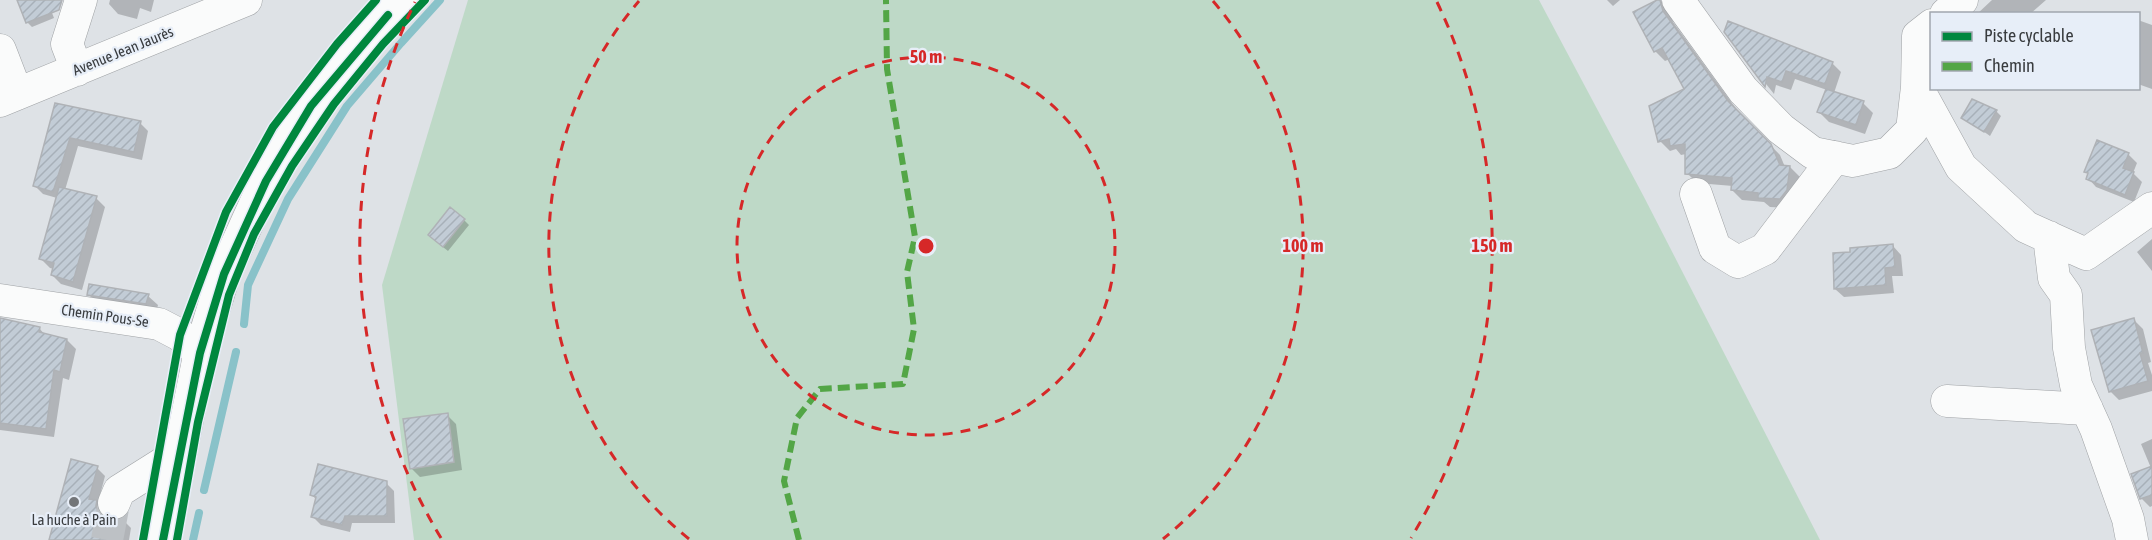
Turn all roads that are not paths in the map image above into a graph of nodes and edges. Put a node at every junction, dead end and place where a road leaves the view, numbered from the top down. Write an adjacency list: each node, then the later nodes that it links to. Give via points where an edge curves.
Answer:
1 (81, 0): 9 (street, via 66,44)
2 (246, 0): 9 (street, Avenue Jean Jaurès)
3 (1678, 0): 12 (street, via 1743,90 1781,129 1813,153)
4 (1962, 0): 6 (street)
5 (388, 5): 17 (main road, via 311,106 266,181 224,274)
6 (1948, 12)
7 (1930, 27): 10 (street, via 1918,36)
8 (0, 50): 11 (street)
9 (77, 70): 11 (street, Avenue Jean Jaurès)
10 (1917, 87): 12 (street, via 1912,130 1889,153 1853,161); 15 (street, via 1961,167 2026,227)
11 (9, 97)
12 (1835, 157): 13 (street, via 1765,249 1738,262 1715,248)
13 (1696, 194)
14 (2152, 208): 15 (street, via 2086,254)
15 (2049, 237): 19 (street, via 2054,278 2066,295 2076,385)
16 (0, 300): 17 (street, Chemin Pous-Se, via 159,324)
17 (201, 353): 20 (main road)
18 (1947, 401): 19 (street)
19 (2087, 409): 23 (street, via 2128,519)
20 (181, 452): 21 (street, via 118,491); 22 (main road)
21 (114, 503)
22 (163, 540)
23 (2132, 540)

